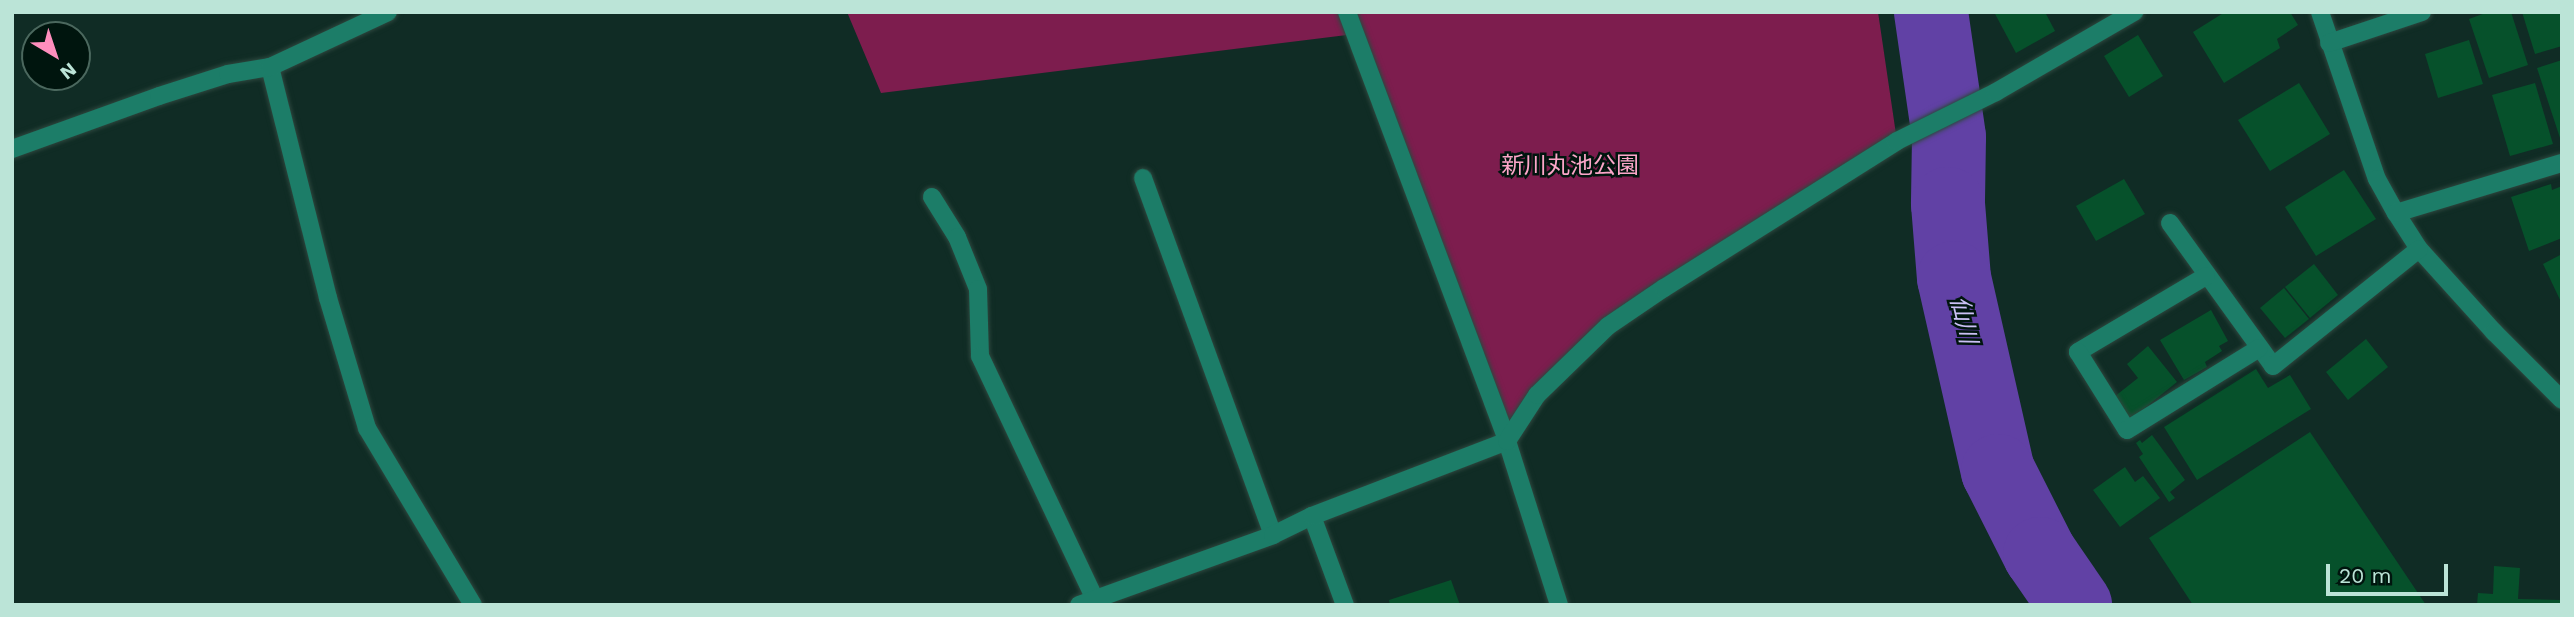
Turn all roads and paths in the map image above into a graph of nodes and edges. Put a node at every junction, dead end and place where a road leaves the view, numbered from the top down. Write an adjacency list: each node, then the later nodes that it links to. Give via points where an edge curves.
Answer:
1 (388, 12): 7 (street)
2 (1347, 12): 18 (street)
3 (2134, 12): 18 (street, via 1996,92 1897,141 1608,326 1537,395)
4 (2320, 12): 6 (street)
5 (2422, 12): 6 (street)
6 (2329, 43): 12 (street, via 2377,179)
7 (270, 67): 8 (street, via 228,74); 22 (street, via 328,298 367,428)
8 (12, 149)
9 (2562, 163): 12 (street)
10 (1143, 178): 20 (street)
11 (932, 197): 21 (street, via 957,237 978,289 980,356)
12 (2396, 213): 14 (street)
13 (2170, 223): 15 (street)
14 (2419, 249): 16 (street, via 2273,366); 17 (street)
15 (2206, 276): 16 (street); 16 (street, via 2078,352 2127,430)
16 (2259, 348)
17 (2562, 400)
18 (1507, 441): 19 (street); 24 (street)
19 (1312, 516): 20 (street); 23 (street)
20 (1273, 534): 21 (street)
21 (1087, 602)
22 (473, 605)
23 (1345, 605)
24 (1559, 605)

